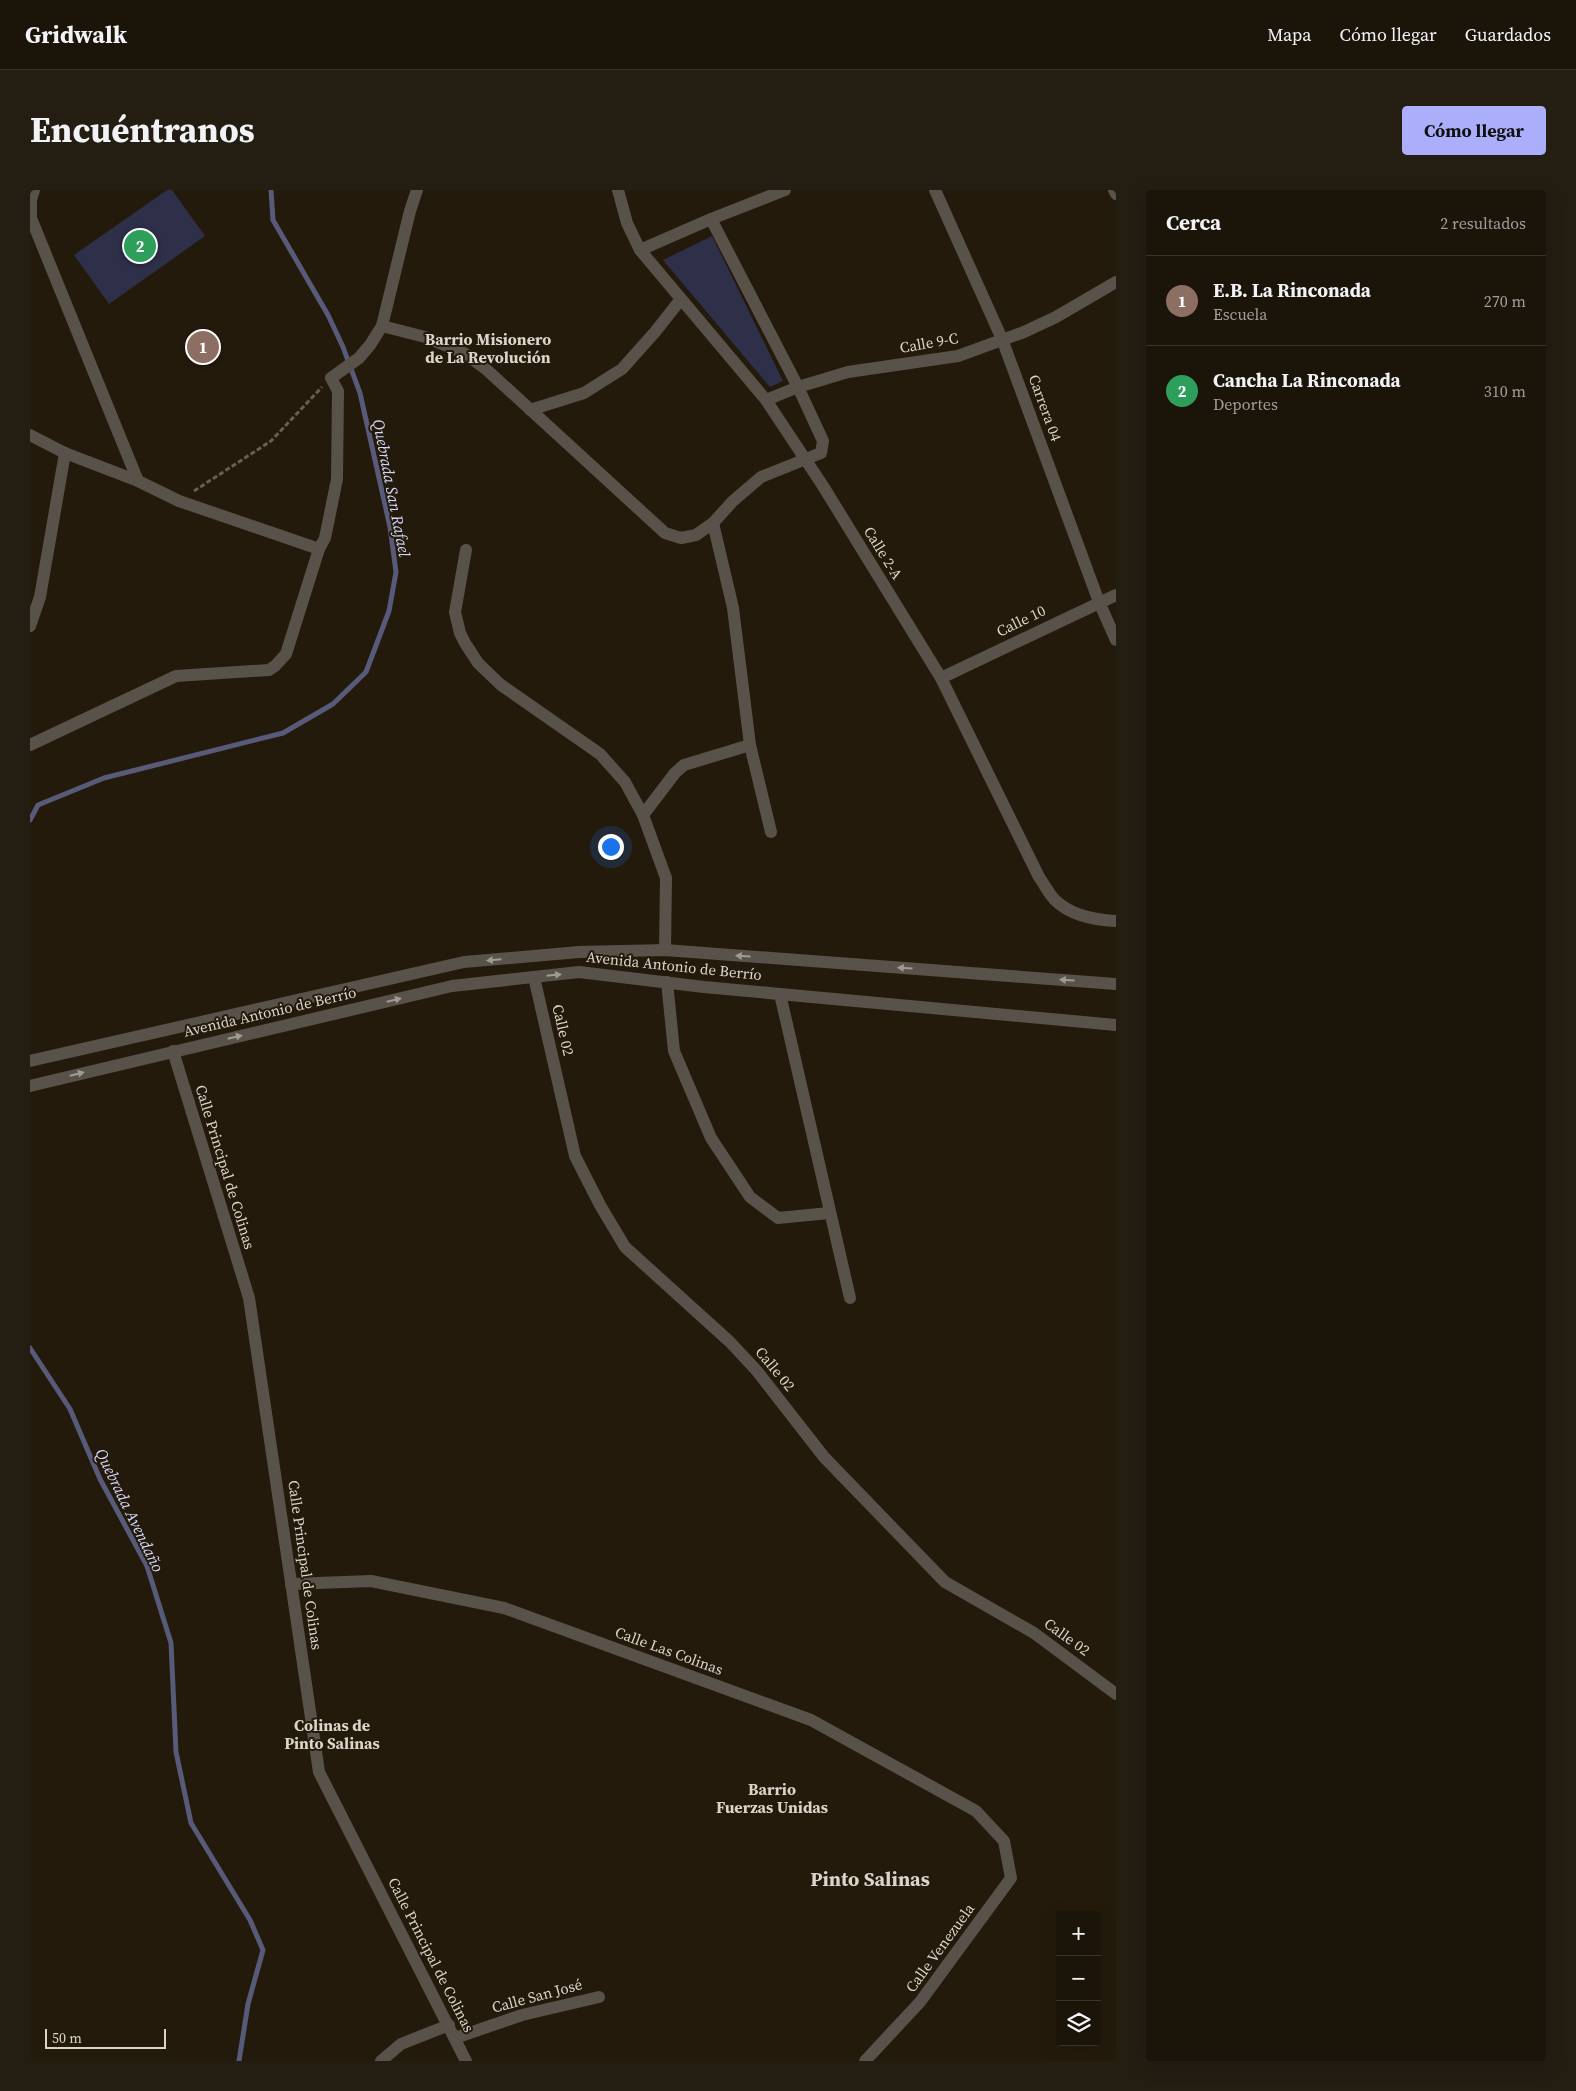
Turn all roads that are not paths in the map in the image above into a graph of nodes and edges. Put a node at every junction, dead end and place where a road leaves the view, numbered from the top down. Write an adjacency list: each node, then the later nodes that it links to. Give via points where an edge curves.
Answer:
1 (34, 190): 20 (street, via 31,218)
2 (417, 190): 12 (street)
3 (618, 190): 9 (street, Calle 2-A, via 627,223)
4 (784, 190): 8 (street)
5 (934, 190): 13 (street, Carrera 04)
6 (1114, 190): 7 (street)
7 (1116, 194)
8 (711, 219): 9 (street); 14 (street)
9 (640, 250): 11 (street, Calle 2-A)
10 (1116, 282): 13 (street, Calle 9-C, via 1056,317)
11 (681, 299): 15 (street, Calle 2-A); 16 (street, via 622,369 584,393)
12 (382, 326): 16 (street, via 425,337 464,353); 22 (street, via 359,358 331,378 338,391 337,479 325,538)
13 (1002, 339): 14 (street, Calle 9-C, via 958,356 848,372); 25 (street, Carrera 04)
14 (798, 387): 15 (street, Calle 9-C); 19 (street, via 823,441 821,453)
15 (766, 400): 19 (street, Calle 2-A)
16 (530, 410): 21 (street, via 665,533 681,538 696,535)
17 (30, 435): 18 (street)
18 (65, 453): 20 (street); 26 (street, via 40,597)
19 (804, 459): 21 (street, via 761,477); 28 (street, Calle 2-A)
20 (138, 481): 22 (street, via 179,501)
21 (713, 522): 30 (street, via 733,608)
22 (319, 549): 29 (street, via 286,654 275,666 269,670 176,676)
23 (466, 550): 31 (street, via 455,612 460,633 470,653 501,685 600,754 625,782)
24 (1116, 595): 25 (street, Calle 10)
25 (1099, 602): 27 (street, Carrera 04); 28 (street, Calle 10)
26 (30, 626)
27 (1116, 640)
28 (941, 678): 33 (street, Calle 2-A, via 1040,877 1055,900 1072,912 1094,920)
29 (30, 745)
30 (750, 745): 31 (street, via 684,765); 32 (street)
31 (643, 815): 34 (street, via 666,878)
32 (771, 832)
33 (1116, 921)
34 (665, 950): 37 (street, Avenida Antonio de Berrío, one-way to 34); 41 (street, Avenida Antonio de Berrío, one-way to 41, via 579,952 464,962)
35 (534, 977): 36 (street, Avenida Antonio de Berrío, one-way to 36, via 579,972); 40 (street, Avenida Antonio de Berrío, one-way to 35, via 452,986); 46 (street, Calle 02, via 575,1156 625,1248 737,1349 824,1457 946,1582 1034,1632)
36 (667, 982): 38 (street, Avenida Antonio de Berrío); 43 (street, via 674,1051 711,1138 750,1197 778,1218)
37 (1116, 984)
38 (780, 994): 39 (street, Avenida Antonio de Berrío); 43 (street)
39 (1116, 1025)
40 (173, 1051): 42 (street, Avenida Antonio de Berrío, one-way to 40); 45 (street, Calle Principal de Colinas, via 249,1298)
41 (30, 1060)
42 (30, 1086)
43 (830, 1213): 44 (street)
44 (850, 1298)
45 (291, 1584): 47 (street, Calle Las Colinas, via 371,1581 504,1608 810,1720 976,1811); 49 (street, Calle Principal de Colinas, via 319,1772)
46 (1116, 1694)
47 (1004, 1841): 53 (street, Calle Venezuela, via 1011,1878 920,2002)
48 (599, 1997): 50 (street, Calle San José, via 522,2015)
49 (449, 2025): 50 (street, Calle Principal de Colinas); 51 (street, via 401,2044)
50 (455, 2038): 52 (street, Calle Principal de Colinas)
51 (381, 2061)
52 (466, 2061)
53 (865, 2061)

